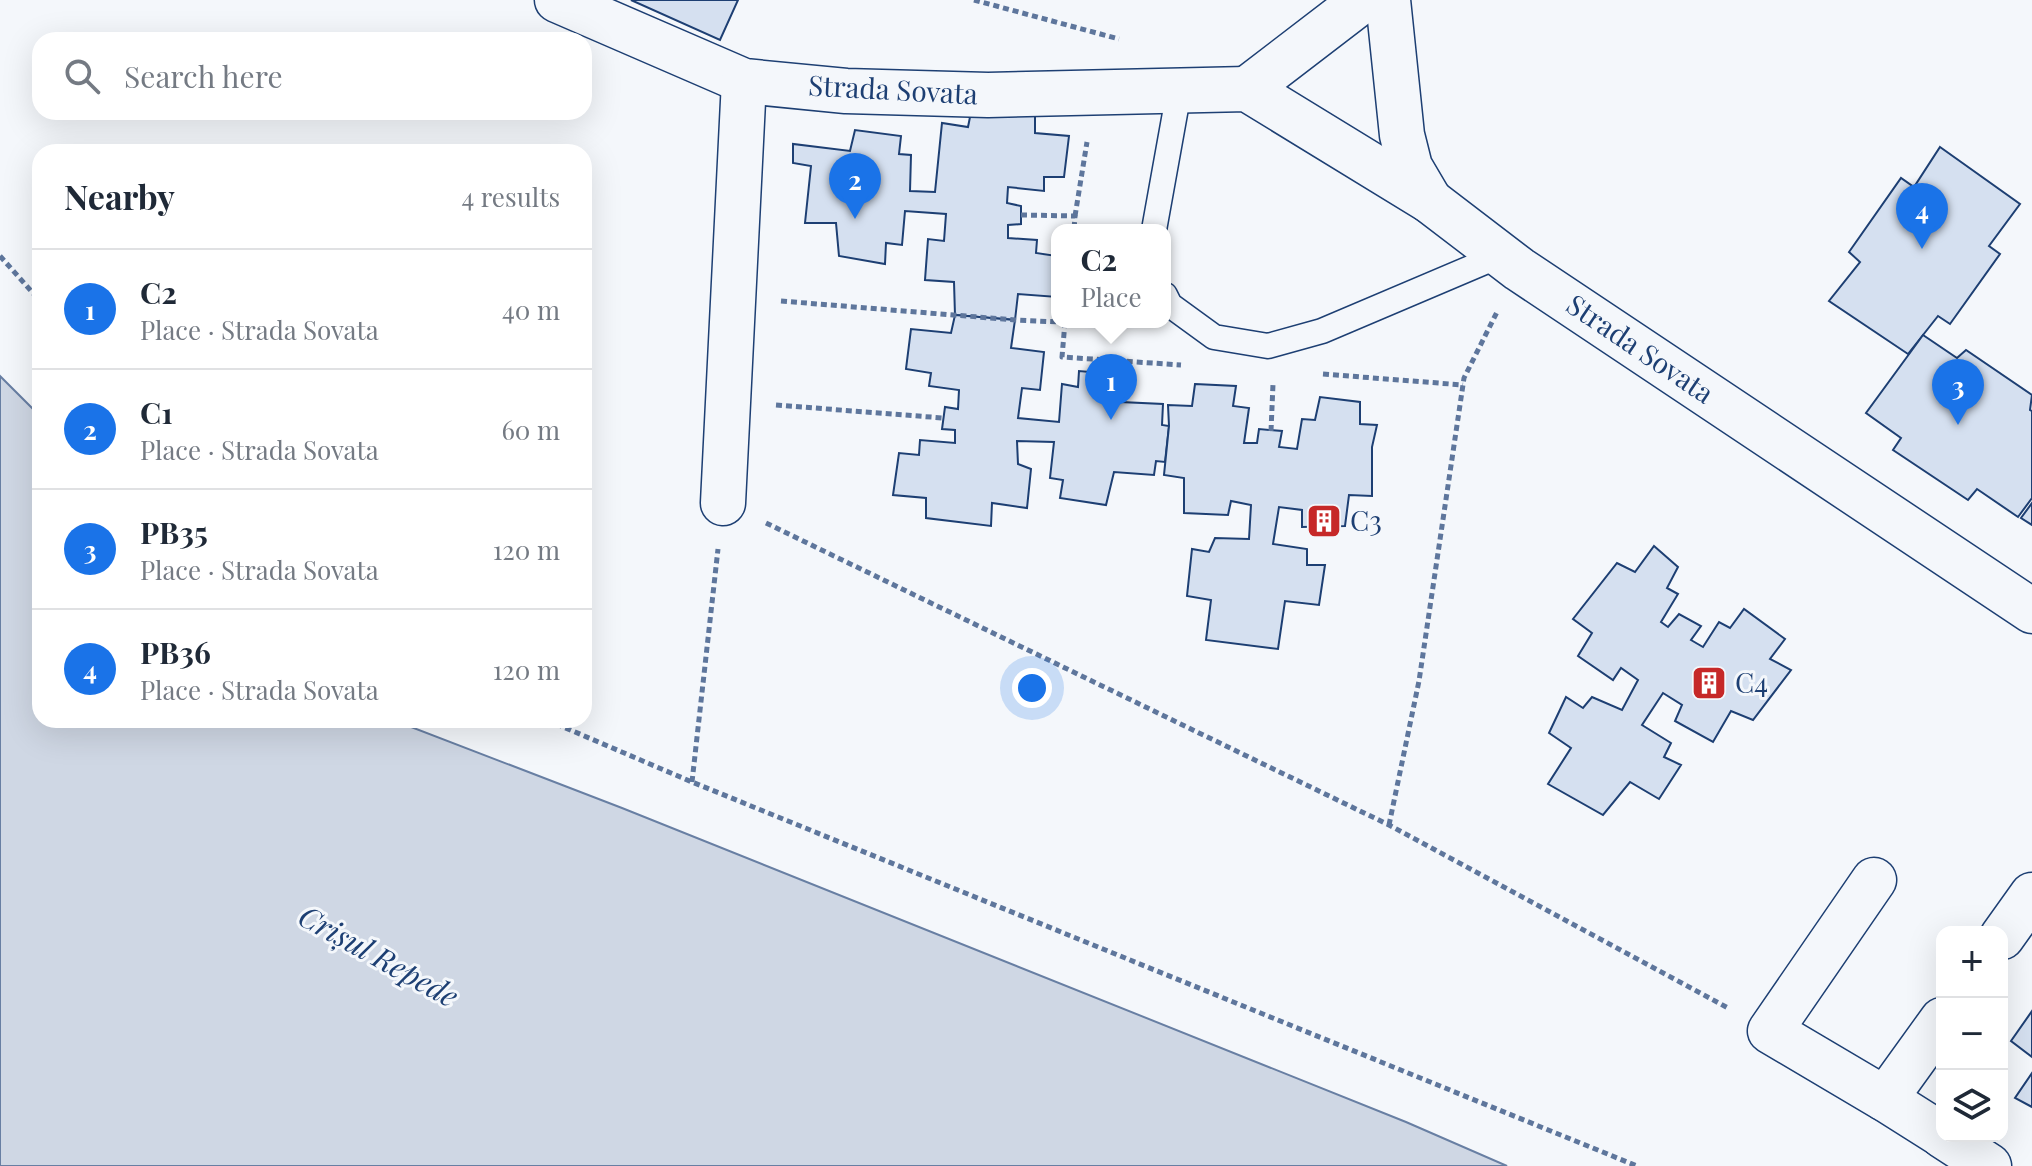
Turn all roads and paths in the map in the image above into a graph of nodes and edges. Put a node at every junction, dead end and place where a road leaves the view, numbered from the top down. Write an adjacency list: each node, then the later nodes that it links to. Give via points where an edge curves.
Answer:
1 (557, 0): 5 (street, Strada Sovata)
2 (974, 0): 7 (path, via 1126,41)
3 (1363, 0): 6 (street)
4 (1388, 0): 9 (street, via 1402,135 1410,167)
5 (744, 81): 8 (street, Strada Sovata, via 988,95); 17 (street)
6 (1247, 89): 7 (street, Strada Sovata); 9 (street, Strada Sovata)
7 (1163, 91): 8 (street, Strada Sovata); 13 (lane)
8 (1094, 92): 11 (path)
9 (1430, 201): 15 (street, Strada Sovata)
10 (1021, 215): 11 (path)
11 (1075, 216): 12 (path)
12 (1074, 224)
13 (1154, 224)
14 (0, 256): 16 (path)
15 (1510, 262): 18 (lane, via 1268,346 1214,337); 25 (street, Strada Sovata); 28 (path, via 1464,378 1419,681)
16 (32, 292)
17 (733, 296): 19 (path); 24 (street)
18 (1171, 306)
19 (1051, 322)
20 (1274, 371): 23 (path)
21 (767, 405): 22 (path)
22 (943, 418)
23 (1271, 431)
24 (723, 503): 27 (path); 28 (path)
25 (2032, 611)
26 (566, 728): 27 (path)
27 (692, 782): 37 (path)
28 (1389, 825): 33 (path)
29 (1874, 880): 33 (street)
30 (2032, 895): 31 (street)
31 (2008, 929)
32 (1936, 1028): 34 (street)
33 (1770, 1031): 34 (street)
34 (1885, 1099): 35 (street)
35 (1936, 1132)
36 (1951, 1142): 38 (street)
37 (1637, 1166)
38 (1989, 1166)

